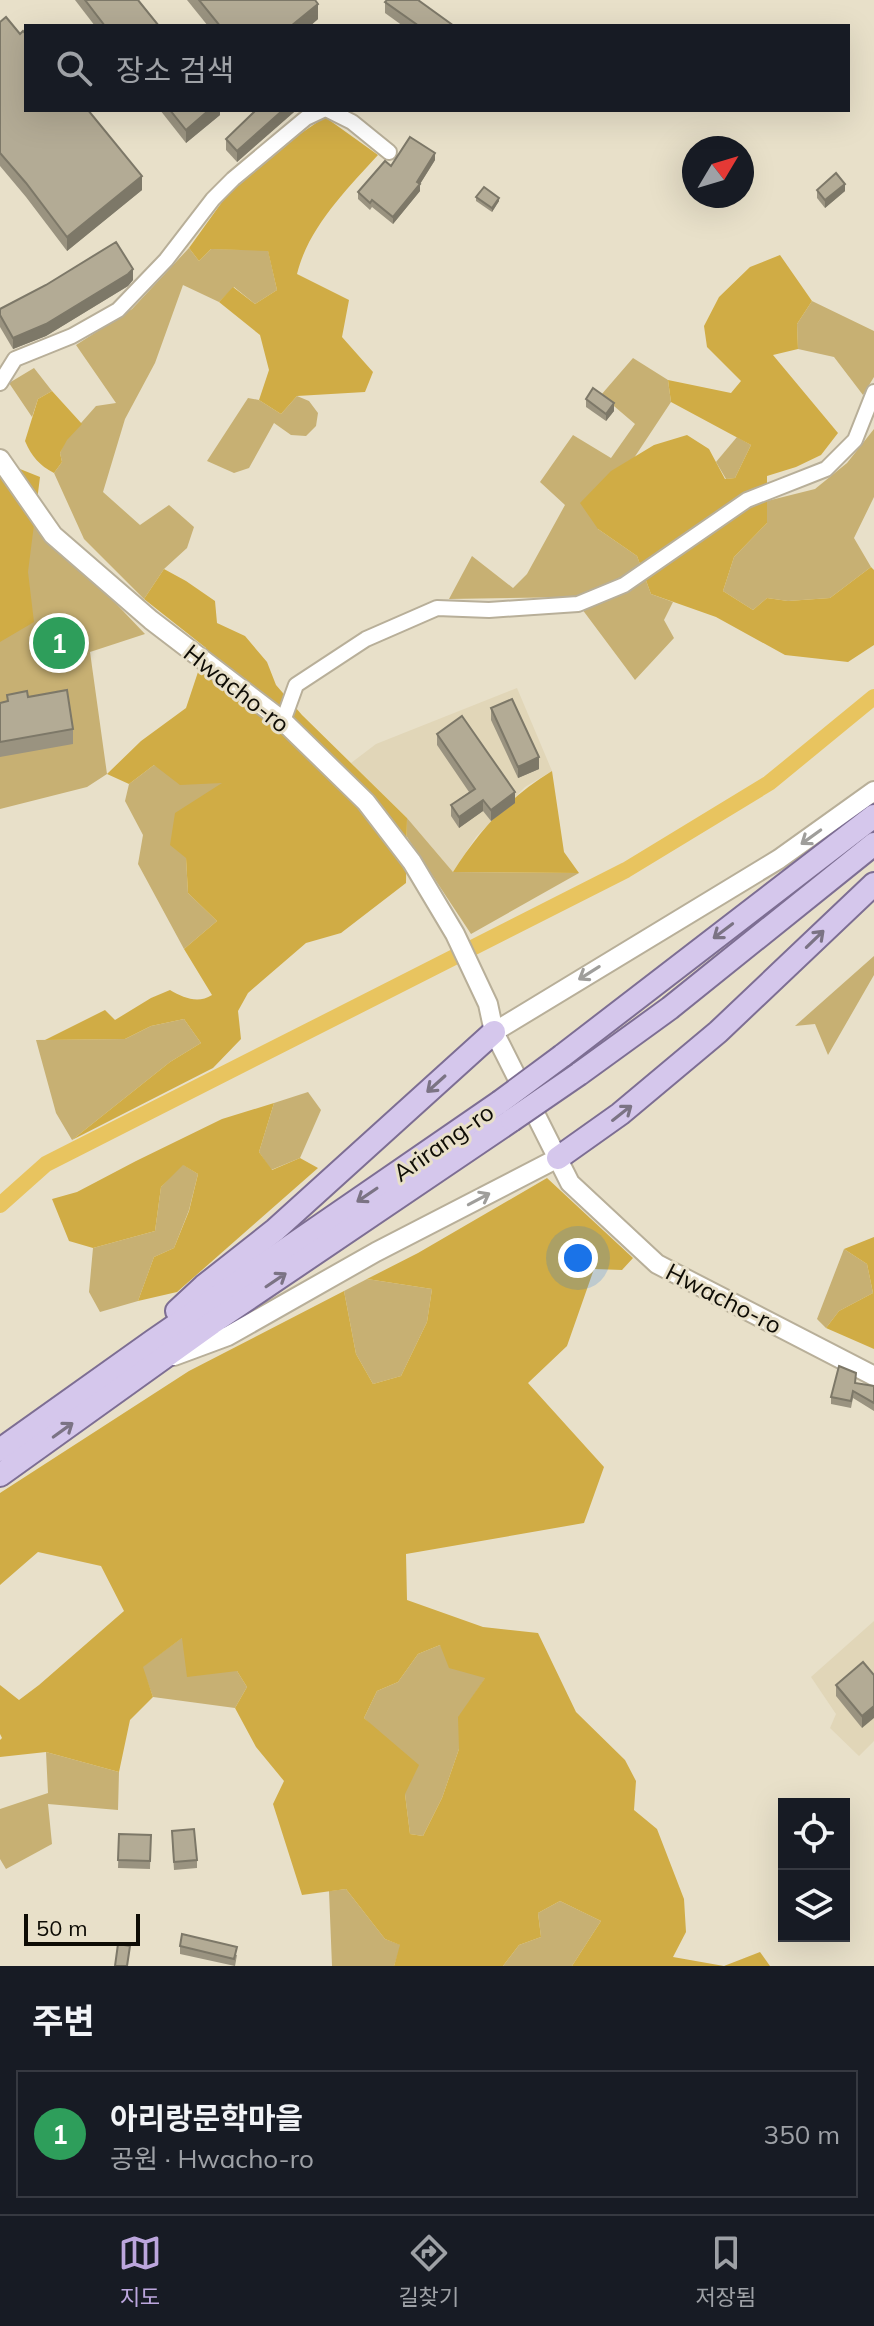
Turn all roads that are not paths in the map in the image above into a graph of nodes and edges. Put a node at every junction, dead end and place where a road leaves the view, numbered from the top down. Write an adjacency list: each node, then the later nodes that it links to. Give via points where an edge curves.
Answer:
1 (321, 112): 4 (street, via 306,118 233,179 118,310 15,359)
2 (330, 112): 3 (street)
3 (389, 152)
4 (0, 383)
5 (874, 392): 7 (street, via 855,440 826,469 747,500 624,585 578,604 437,608 366,639 296,685)
6 (0, 459): 7 (street, Hwacho-ro, via 53,535 151,620)
7 (283, 721): 12 (street, Hwacho-ro, via 366,802 412,862 455,934 488,1004)
8 (874, 791): 12 (street, one-way to 12, via 779,859)
9 (874, 816): 13 (main road, Arirang-ro, one-way to 13, bridge, via 562,1056)
10 (874, 844): 13 (main road, Arirang-ro, bridge, via 682,999 579,1074)
11 (874, 884): 14 (main road, one-way to 11, via 718,1032)
12 (494, 1032): 14 (street, Hwacho-ro); 15 (main road, one-way to 15, via 175,1313)
13 (506, 1111): 15 (main road, Arirang-ro)
14 (558, 1158): 15 (street, one-way to 14, via 228,1336); 16 (street, Hwacho-ro, via 570,1183 657,1264)
15 (156, 1351): 17 (main road, Arirang-ro); 18 (main road, Arirang-ro, one-way to 15)
16 (874, 1376)
17 (0, 1450)
18 (0, 1475)

